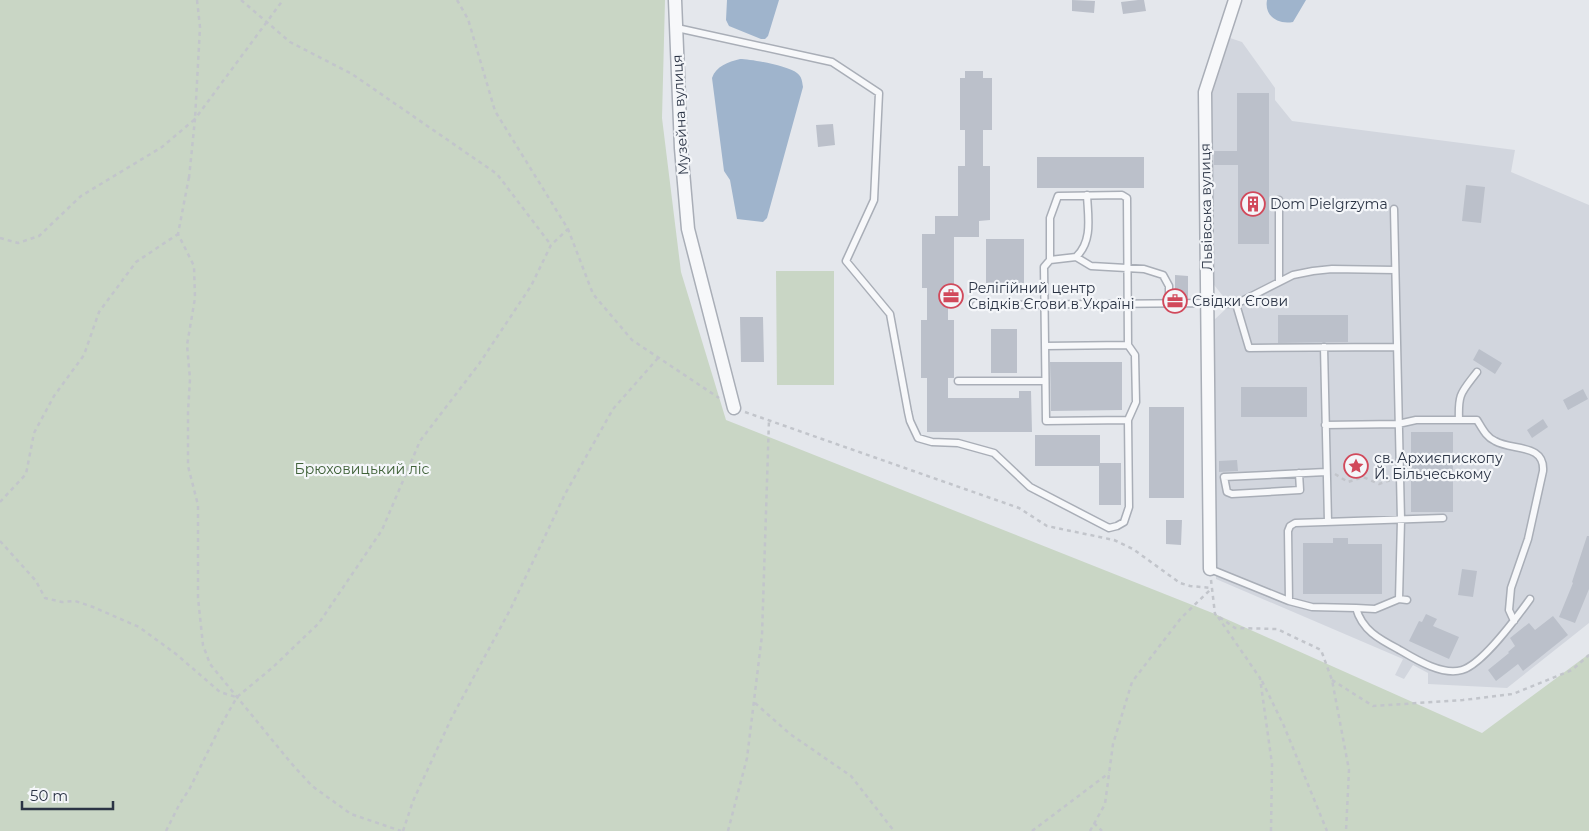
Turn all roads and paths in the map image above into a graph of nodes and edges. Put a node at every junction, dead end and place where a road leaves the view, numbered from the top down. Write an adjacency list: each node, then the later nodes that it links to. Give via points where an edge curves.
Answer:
1 (197, 0): 9 (path, via 200,27)
2 (241, 0): 7 (path)
3 (283, 0): 7 (path)
4 (457, 0): 13 (path, via 468,19 496,111)
5 (675, 0): 8 (street, Музейна вулиця)
6 (1235, 0): 23 (street, Львівська вулиця, via 1205,92)
7 (267, 22): 9 (path); 16 (path, via 290,42 352,74 497,174)
8 (676, 28): 36 (street, Музейна вулиця, via 680,148 688,229); 38 (lane, via 832,62 879,93 874,200 846,260 890,314 910,421 918,438 958,443 994,453 1030,487 1109,528 1124,522 1129,507)
9 (195, 119): 14 (path, via 189,177); 15 (path, via 162,147 81,196 39,236 18,243)
10 (1087, 195): 17 (lane, via 1088,238); 18 (lane, via 1058,196 1050,218); 19 (lane, via 1122,195 1127,198)
11 (1278, 200): 21 (lane)
12 (1394, 209): 20 (lane)
13 (568, 230): 16 (path); 32 (path, via 593,294 632,340)
14 (178, 234): 47 (path, via 136,262 99,312 84,355 54,396 34,433 26,474); 64 (path, via 194,266 188,346 188,466 198,505 198,598 203,645 210,664)
15 (0, 238)
16 (551, 245): 64 (path, via 531,286 479,364 420,441 382,530 319,624)
17 (1076, 257): 18 (lane); 19 (lane, via 1092,266)
18 (1050, 260): 24 (lane, via 1044,267)
19 (1128, 268): 22 (lane, via 1162,275 1169,286); 25 (lane)
20 (1395, 270): 21 (lane, via 1332,269 1293,275); 31 (lane)
21 (1279, 282): 26 (lane)
22 (1169, 303): 23 (lane); 25 (lane)
23 (1207, 303): 26 (lane); 45 (street, Львівська вулиця)
24 (1044, 304): 25 (lane); 27 (lane); 29 (lane)
25 (1129, 304): 28 (lane)
26 (1236, 304): 30 (lane, via 1249,348)
27 (976, 305)
28 (1128, 345): 29 (lane); 38 (lane, via 1136,355 1136,402)
29 (1045, 346): 35 (lane)
30 (1324, 347): 31 (lane); 41 (lane)
31 (1397, 347): 40 (lane)
32 (658, 358): 36 (path); 69 (path, via 613,409 565,494 510,610 452,717)
33 (1477, 372): 39 (lane, via 1458,400)
34 (958, 381): 35 (lane)
35 (1045, 381): 38 (lane, via 1046,421)
36 (734, 408): 37 (path)
37 (769, 420): 53 (path, via 1019,508 1048,526 1114,540 1133,549 1180,583); 65 (path, via 762,635)
38 (1128, 420)
39 (1459, 420): 40 (lane, via 1416,420); 60 (lane, via 1477,420 1492,440 1507,447 1532,450 1542,461 1543,471 1528,539 1511,588 1508,610)
40 (1398, 424): 41 (lane); 46 (lane)
41 (1325, 425): 42 (lane)
42 (1326, 472): 43 (lane); 46 (path, via 1348,482 1363,477 1379,484); 50 (lane)
43 (1299, 473): 44 (lane); 44 (lane, via 1300,490 1232,494 1225,489)
44 (1224, 477): 45 (lane)
45 (1209, 478): 52 (street, Львівська вулиця)
46 (1400, 479): 49 (lane)
47 (0, 502)
48 (1443, 518): 49 (lane)
49 (1401, 520): 50 (lane); 54 (lane)
50 (1328, 522): 57 (lane, via 1295,523 1288,531)
51 (0, 541): 64 (path, via 36,581 45,598 75,601 139,627 220,692)
52 (1210, 569): 53 (path); 57 (lane)
53 (1212, 588): 59 (path); 66 (path, via 1181,618 1132,682 1113,744)
54 (1399, 599): 56 (lane); 58 (lane, via 1375,609)
55 (1530, 599): 60 (lane)
56 (1407, 600)
57 (1289, 601): 58 (lane, via 1312,608)
58 (1356, 608): 60 (lane, via 1358,617 1374,636 1426,665 1449,670 1462,670 1474,664)
59 (1216, 614): 62 (path); 63 (path, via 1234,628 1277,629 1321,650)
60 (1514, 621)
61 (1589, 655): 63 (path, via 1572,670 1513,694 1463,700 1373,706)
62 (1260, 678): 75 (path, via 1272,764); 76 (path, via 1284,726)
63 (1332, 680): 77 (path, via 1349,770)
64 (237, 697): 68 (path); 69 (path, via 312,786 351,814)
65 (754, 702): 70 (path, via 747,758); 71 (path, via 790,734 851,776)
66 (1109, 773): 67 (path, via 1105,804); 72 (path)
67 (1094, 823): 73 (path); 74 (path)
68 (166, 831)
69 (402, 831)
70 (728, 831)
71 (894, 831)
72 (1032, 831)
73 (1090, 831)
74 (1102, 831)
75 (1271, 831)
76 (1327, 831)
77 (1346, 831)

